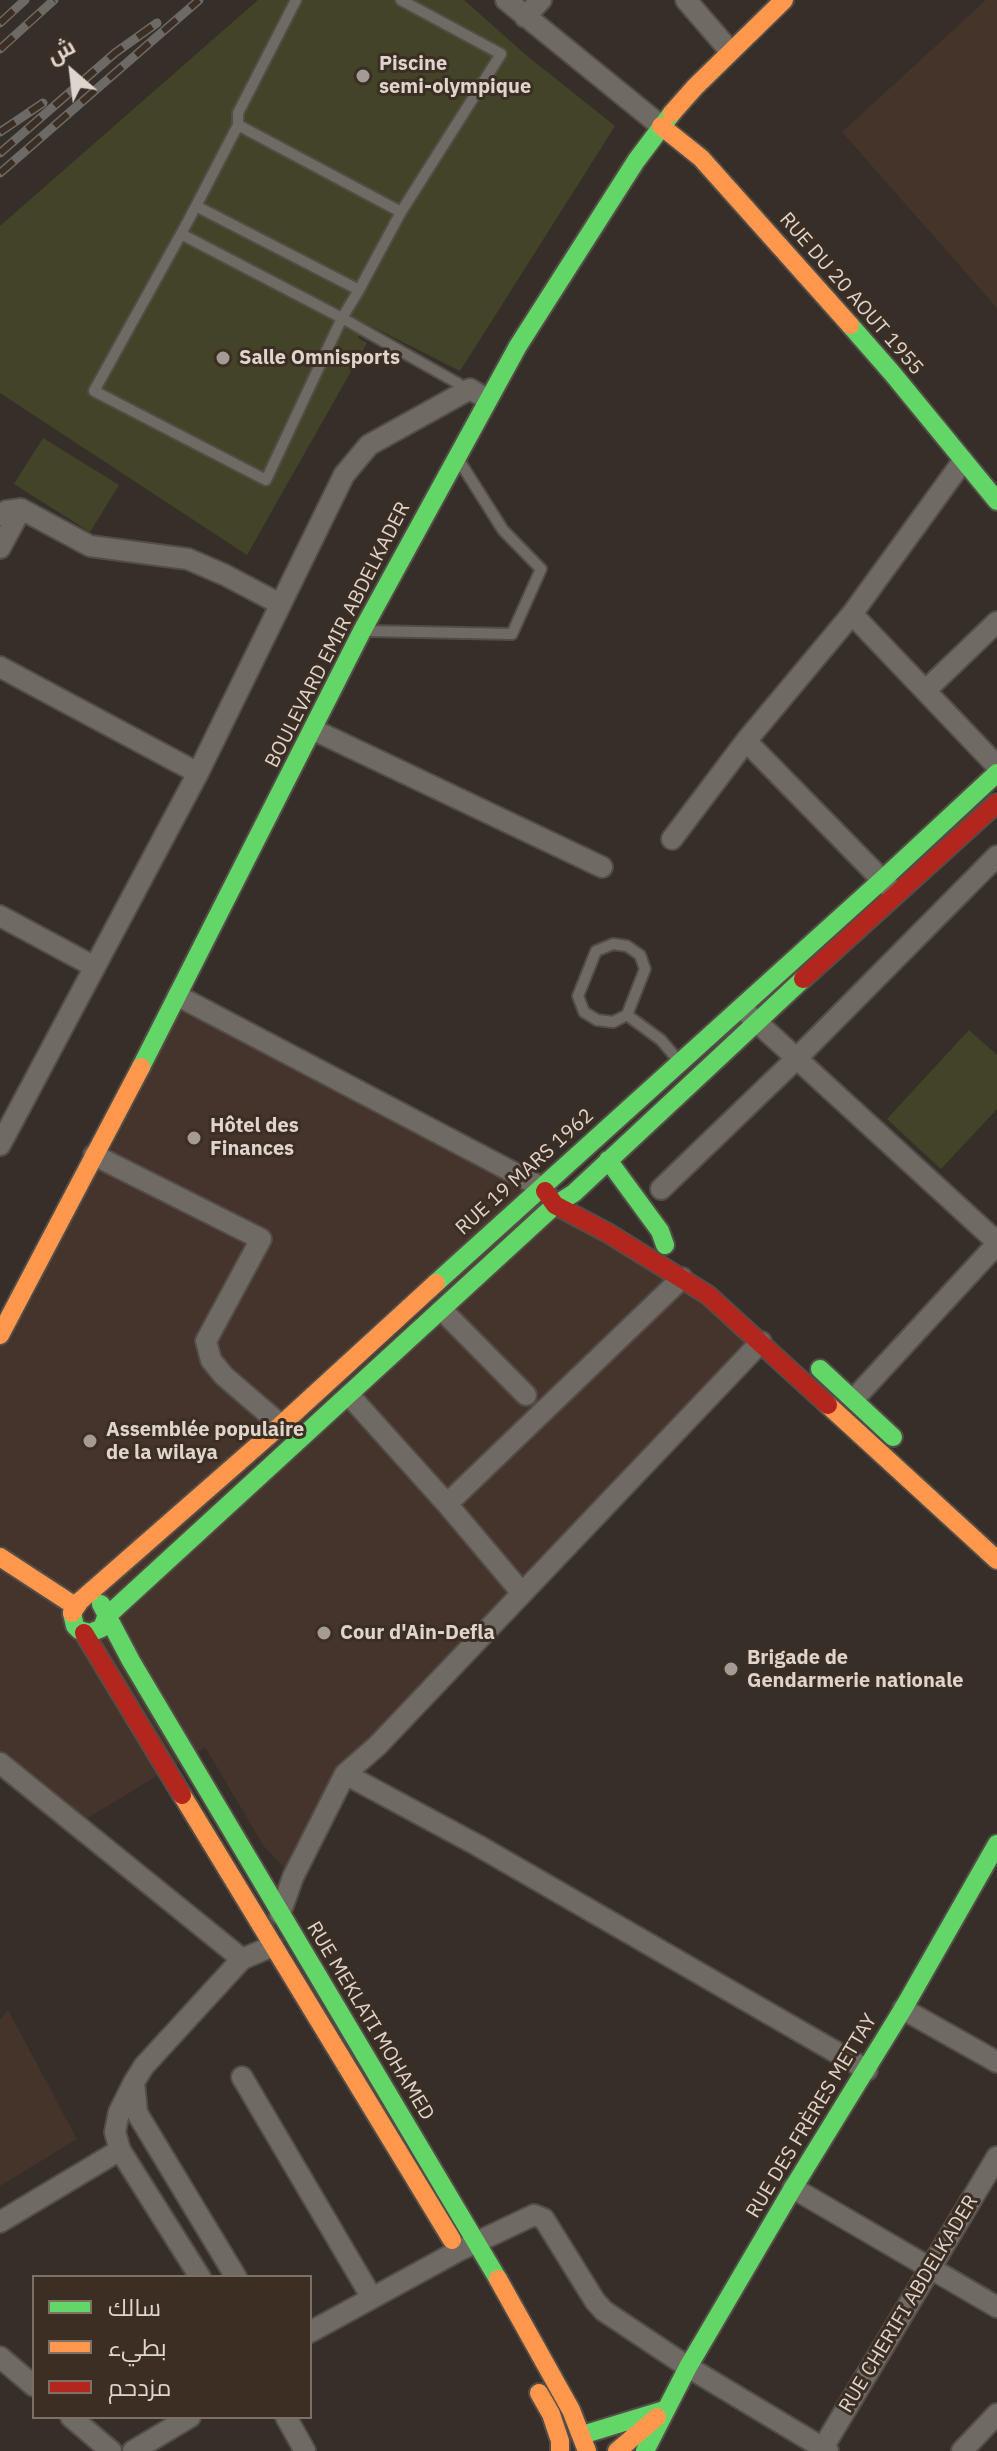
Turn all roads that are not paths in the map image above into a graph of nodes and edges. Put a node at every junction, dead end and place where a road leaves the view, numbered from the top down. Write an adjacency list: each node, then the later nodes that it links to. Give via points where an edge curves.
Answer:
1 (296, 0): 9 (lane, via 238,113)
2 (401, 0): 12 (lane, via 501,54)
3 (506, 0): 7 (street)
4 (541, 0): 7 (street)
5 (686, 0): 8 (street)
6 (784, 0): 8 (street, BOULEVARD EMIR ABDELKADER)
7 (525, 17): 10 (street)
8 (730, 51): 10 (street, BOULEVARD EMIR ABDELKADER)
9 (238, 125): 11 (lane); 12 (lane)
10 (661, 126): 16 (street, BOULEVARD EMIR ABDELKADER); 18 (street, RUE DU 20 AOUT 1955, via 731,191)
11 (196, 206): 13 (lane); 14 (lane)
12 (401, 212): 14 (lane)
13 (181, 234): 15 (lane); 15 (lane, via 94,391 266,480)
14 (359, 290): 15 (lane)
15 (342, 318): 16 (lane)
16 (478, 394): 17 (street, BOULEVARD EMIR ABDELKADER); 22 (street, via 369,445 344,475)
17 (457, 457): 25 (street, BOULEVARD EMIR ABDELKADER); 25 (lane, via 503,530 541,569 512,634)
18 (963, 461): 19 (street, RUE DU 20 AOUT 1955); 23 (street)
19 (997, 501)
20 (7, 511): 21 (street); 22 (street, via 90,546 188,559)
21 (0, 548)
22 (280, 604): 31 (street)
23 (852, 614): 27 (street); 29 (street)
24 (997, 622): 27 (street)
25 (362, 631): 28 (street, BOULEVARD EMIR ABDELKADER)
26 (0, 667): 31 (street)
27 (926, 690): 30 (street)
28 (314, 730): 36 (street); 41 (street, BOULEVARD EMIR ABDELKADER)
29 (746, 741): 34 (street); 37 (street)
30 (997, 766)
31 (198, 773): 40 (street)
32 (997, 773): 37 (street, RUE 19 MARS 1962)
33 (997, 803): 38 (street)
34 (672, 839)
35 (997, 856): 45 (street)
36 (602, 867)
37 (882, 880): 38 (street); 42 (street, RUE 19 MARS 1962)
38 (897, 896): 44 (street)
39 (0, 916): 40 (street)
40 (95, 967): 47 (street)
41 (178, 996): 48 (street, BOULEVARD EMIR ABDELKADER); 50 (street)
42 (741, 1007): 44 (street); 46 (street, RUE 19 MARS 1962)
43 (627, 1015): 43 (lane, via 645,969 640,955 613,944 596,951 578,996 584,1012 597,1020 613,1022); 46 (lane)
44 (757, 1021): 45 (street); 49 (street)
45 (796, 1059): 51 (street); 55 (street)
46 (680, 1061): 50 (street, RUE 19 MARS 1962)
47 (0, 1145)
48 (94, 1155): 58 (street, BOULEVARD EMIR ABDELKADER); 64 (street, via 261,1239 206,1341 211,1360 224,1376)
49 (608, 1160): 52 (street); 54 (street, via 670,1248)
50 (541, 1187): 52 (street); 53 (street); 64 (street, RUE 19 MARS 1962)
51 (661, 1189)
52 (580, 1197): 53 (street)
53 (555, 1205): 56 (street); 57 (street)
54 (626, 1223)
55 (997, 1243): 63 (street)
56 (682, 1278): 59 (street); 66 (street)
57 (442, 1310): 61 (street); 62 (street)
58 (0, 1335)
59 (761, 1342): 68 (street); 69 (street)
60 (810, 1361): 63 (street)
61 (349, 1395): 66 (street); 71 (street)
62 (526, 1395)
63 (854, 1399): 65 (street)
64 (281, 1425): 70 (street, RUE 19 MARS 1962)
65 (911, 1453)
66 (447, 1504): 69 (street)
67 (0, 1557): 70 (street)
68 (997, 1560)
69 (522, 1593): 74 (street)
70 (77, 1603): 71 (street, via 89,1598 100,1602); 72 (street, via 72,1621)
71 (106, 1617): 72 (street, via 97,1632); 76 (street, RUE MEKLATI MOHAMED)
72 (84, 1633): 77 (street, RUE MEKLATI MOHAMED)
73 (0, 1763): 78 (street)
74 (345, 1774): 76 (street); 81 (street)
75 (997, 1844): 79 (street, RUE DES FRÈRES METTAY)
76 (280, 1914): 88 (street, RUE MEKLATI MOHAMED)
77 (273, 1946): 78 (street); 88 (street, RUE MEKLATI MOHAMED)
78 (242, 1959): 83 (street)
79 (903, 2009): 80 (street); 81 (street, RUE DES FRÈRES METTAY)
80 (997, 2062)
81 (867, 2070): 86 (street, RUE DES FRÈRES METTAY)
82 (242, 2077): 92 (street)
83 (134, 2082): 84 (street, via 119,2112 115,2132); 91 (street, via 137,2113)
84 (120, 2150): 87 (street); 90 (street)
85 (997, 2157): 89 (street, RUE CHERIFI ABDELKADER)
86 (793, 2188): 89 (street); 96 (street, RUE DES FRÈRES METTAY)
87 (0, 2222)
88 (467, 2253): 92 (street); 96 (street, via 534,2215 544,2219 604,2311); 104 (street, RUE MEKLATI MOHAMED, via 571,2410)
89 (930, 2269): 93 (street); 105 (street, RUE CHERIFI ABDELKADER)
90 (199, 2275)
91 (235, 2275)
92 (372, 2298): 94 (street)
93 (997, 2307)
94 (312, 2331)
95 (0, 2357): 98 (street)
96 (688, 2367): 99 (street, RUE DES FRÈRES METTAY); 105 (street)
97 (528, 2373): 109 (street, via 551,2414)
98 (32, 2384)
99 (664, 2410): 104 (street); 110 (street); 111 (street, RUE DES FRÈRES METTAY)
100 (997, 2414): 112 (street)
101 (73, 2419): 106 (street)
102 (187, 2419): 107 (street)
103 (287, 2419): 108 (street)
104 (584, 2443)
105 (824, 2450)
106 (111, 2451)
107 (133, 2451)
108 (305, 2451)
109 (560, 2451)
110 (617, 2451)
111 (645, 2451)
112 (962, 2451)

